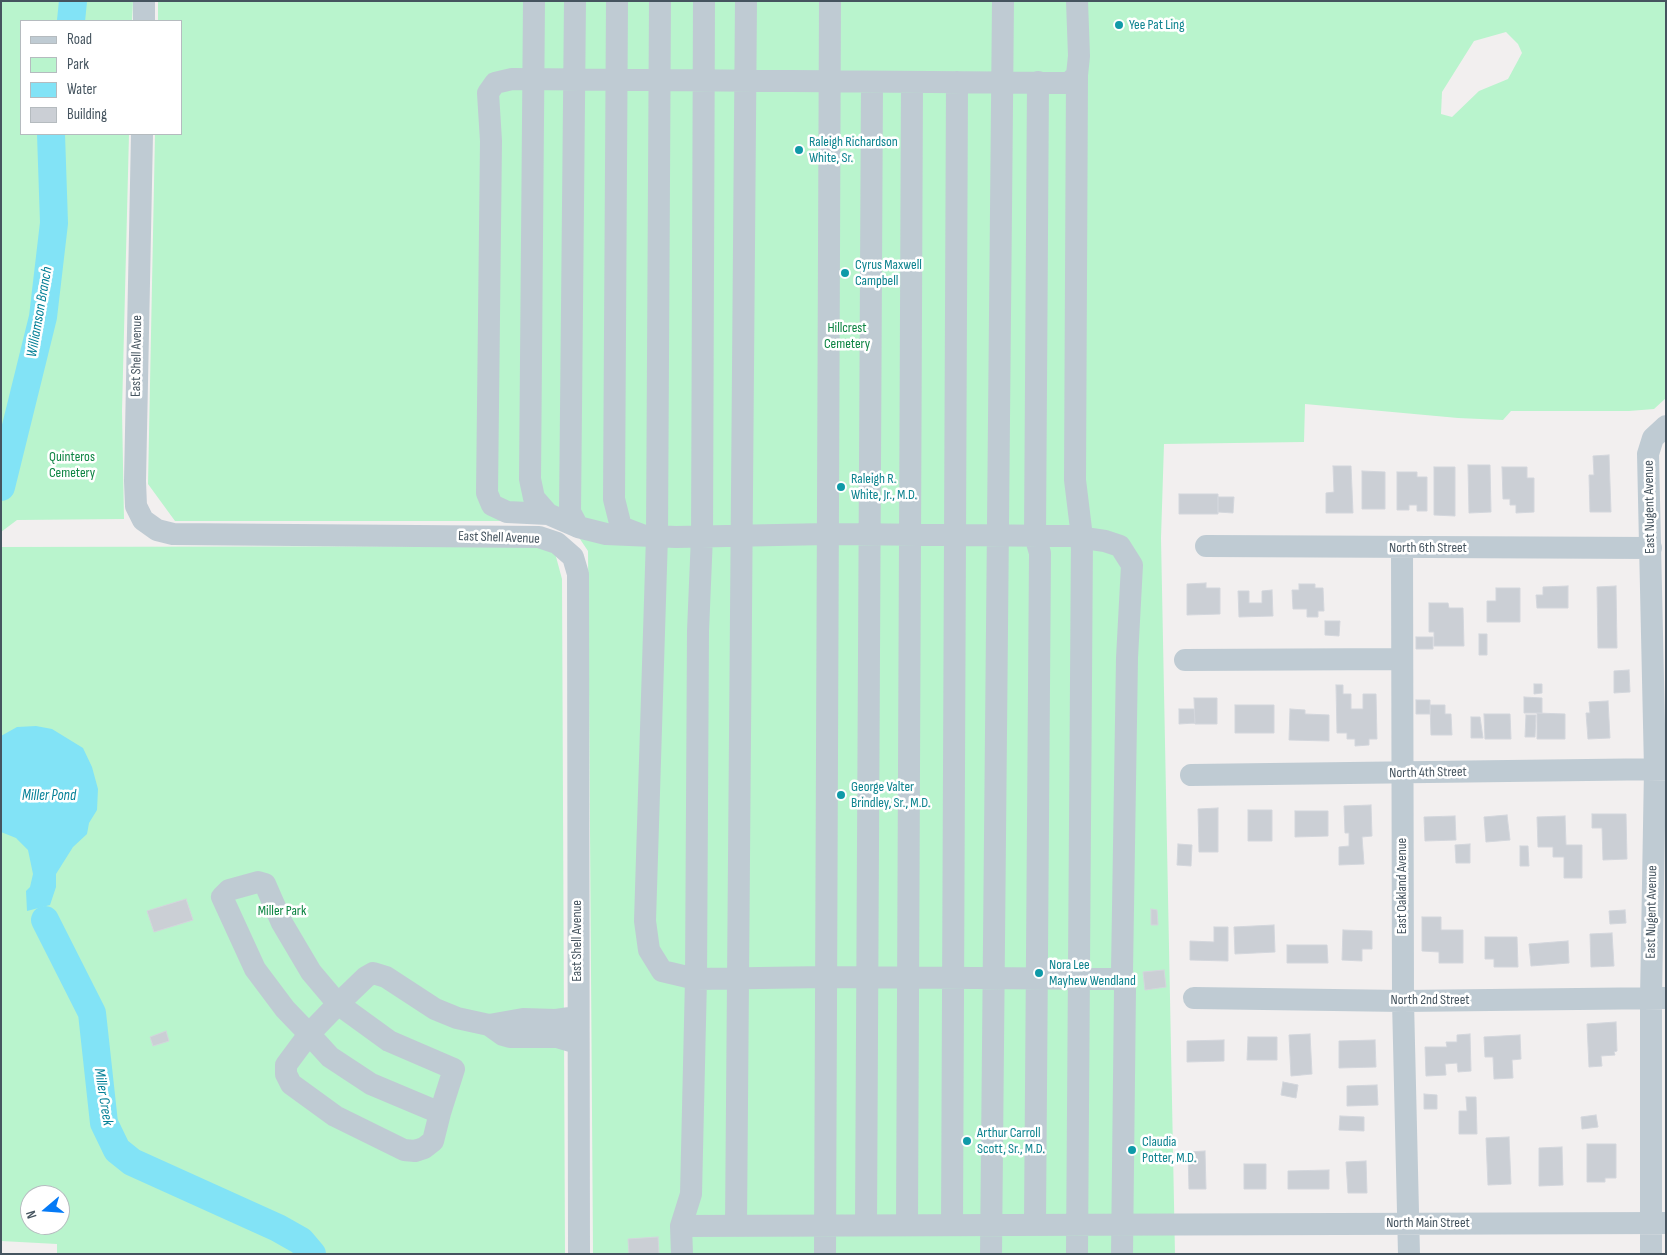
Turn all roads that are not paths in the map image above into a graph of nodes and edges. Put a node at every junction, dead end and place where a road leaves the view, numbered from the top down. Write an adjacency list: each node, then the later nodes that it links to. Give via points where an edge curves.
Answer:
1 (144, 1): 11 (street)
2 (534, 1): 13 (street)
3 (575, 1): 14 (street)
4 (617, 1): 15 (street)
5 (660, 1): 16 (street)
6 (704, 1): 17 (street)
7 (746, 1): 18 (street)
8 (830, 1): 19 (street)
9 (1003, 1): 23 (street)
10 (1077, 1): 12 (street)
11 (144, 20)
12 (1077, 75): 24 (street, via 1069,83); 38 (street, via 1075,480)
13 (534, 80): 14 (street); 27 (street, via 530,479 534,498); 27 (street, via 512,79 495,83 488,93 491,141 487,494 492,505 507,512)
14 (574, 80): 15 (street); 28 (street, via 570,512)
15 (617, 80): 16 (street); 34 (street, via 614,499 621,527)
16 (660, 81): 17 (street); 34 (street)
17 (705, 81): 18 (street); 35 (street)
18 (746, 81): 19 (street); 36 (street)
19 (829, 81): 20 (street); 29 (street)
20 (872, 82): 21 (street); 30 (street)
21 (912, 82): 22 (street); 31 (street)
22 (957, 82): 23 (street); 32 (street)
23 (1002, 82): 24 (street); 33 (street)
24 (1038, 82): 37 (street)
25 (142, 135): 61 (street, East Shell Avenue, via 135,481 136,506 143,520 157,530 173,534 539,537 557,543 573,557 578,574)
26 (1666, 426): 41 (street, East Nugent Avenue, via 1653,438 1648,454)
27 (548, 514): 28 (street)
28 (578, 527): 34 (street, via 606,534)
29 (828, 534): 30 (street); 36 (street); 47 (street)
30 (870, 534): 31 (street); 48 (street)
31 (910, 535): 32 (street); 50 (street)
32 (955, 535): 33 (street); 51 (street)
33 (998, 535): 37 (street); 52 (street)
34 (650, 536): 35 (street); 54 (street, via 645,921 648,950 662,971)
35 (702, 536): 36 (street); 54 (street, via 698,631)
36 (741, 536): 49 (street)
37 (1035, 536): 38 (street); 53 (street, via 1040,553)
38 (1082, 537): 55 (street); 56 (street, via 1120,546 1132,565 1127,667)
39 (1206, 546): 40 (street, North 6th Street)
40 (1402, 548): 41 (street, North 6th Street); 42 (street, East Oakland Avenue)
41 (1651, 548): 44 (street, East Nugent Avenue)
42 (1402, 659): 43 (street); 45 (street, East Oakland Avenue)
43 (1185, 660)
44 (1660, 769): 45 (street, North 4th Street); 58 (street, East Nugent Avenue)
45 (1401, 773): 46 (street, North 4th Street); 59 (street, East Oakland Avenue)
46 (1191, 775)
47 (826, 977): 48 (street); 49 (street); 69 (street)
48 (868, 977): 50 (street); 70 (street)
49 (740, 978): 54 (street); 76 (street)
50 (908, 978): 51 (street); 71 (street)
51 (953, 978): 52 (street); 72 (street)
52 (994, 978): 53 (street); 73 (street)
53 (1036, 978): 55 (street); 74 (street)
54 (696, 979): 77 (street, via 691,1194)
55 (1078, 979): 56 (street); 75 (street)
56 (1123, 979): 66 (street)
57 (1194, 998): 59 (street, North 2nd Street)
58 (1658, 998): 59 (street, North 2nd Street); 68 (street, East Nugent Avenue)
59 (1403, 1001): 67 (street, East Oakland Avenue)
60 (338, 1004): 62 (street, via 373,973 435,1009); 63 (street); 63 (street, via 311,972 282,923 265,884 258,882 229,890 222,897 255,969); 65 (street, via 389,1041 454,1069)
61 (577, 1017): 62 (street, via 523,1019); 64 (street, East Shell Avenue)
62 (489, 1025): 64 (street, via 510,1037 557,1037)
63 (309, 1034): 65 (street, via 330,1057 371,1084); 65 (street, via 290,1056 286,1074 300,1092 335,1116 395,1146 415,1151 432,1141)
64 (577, 1043): 78 (street, East Shell Avenue)
65 (440, 1113)
66 (1122, 1223): 67 (street, North Main Street); 75 (street, North Main Street); 83 (street)
67 (1409, 1223): 68 (street, North Main Street); 84 (street, East Oakland Avenue)
68 (1659, 1223): 85 (street, East Nugent Avenue)
69 (824, 1224): 70 (street, North Main Street); 76 (street, North Main Street); 80 (street)
70 (866, 1224): 71 (street, North Main Street)
71 (907, 1224): 72 (street, North Main Street)
72 (952, 1224): 73 (street, North Main Street)
73 (991, 1224): 74 (street, North Main Street); 81 (street)
74 (1036, 1224): 75 (street, North Main Street)
75 (1078, 1224): 82 (street)
76 (736, 1225): 77 (street, North Main Street)
77 (681, 1226): 79 (street)
78 (579, 1254)
79 (682, 1254)
80 (825, 1254)
81 (991, 1254)
82 (1077, 1254)
83 (1122, 1254)
84 (1409, 1254)
85 (1651, 1254)

